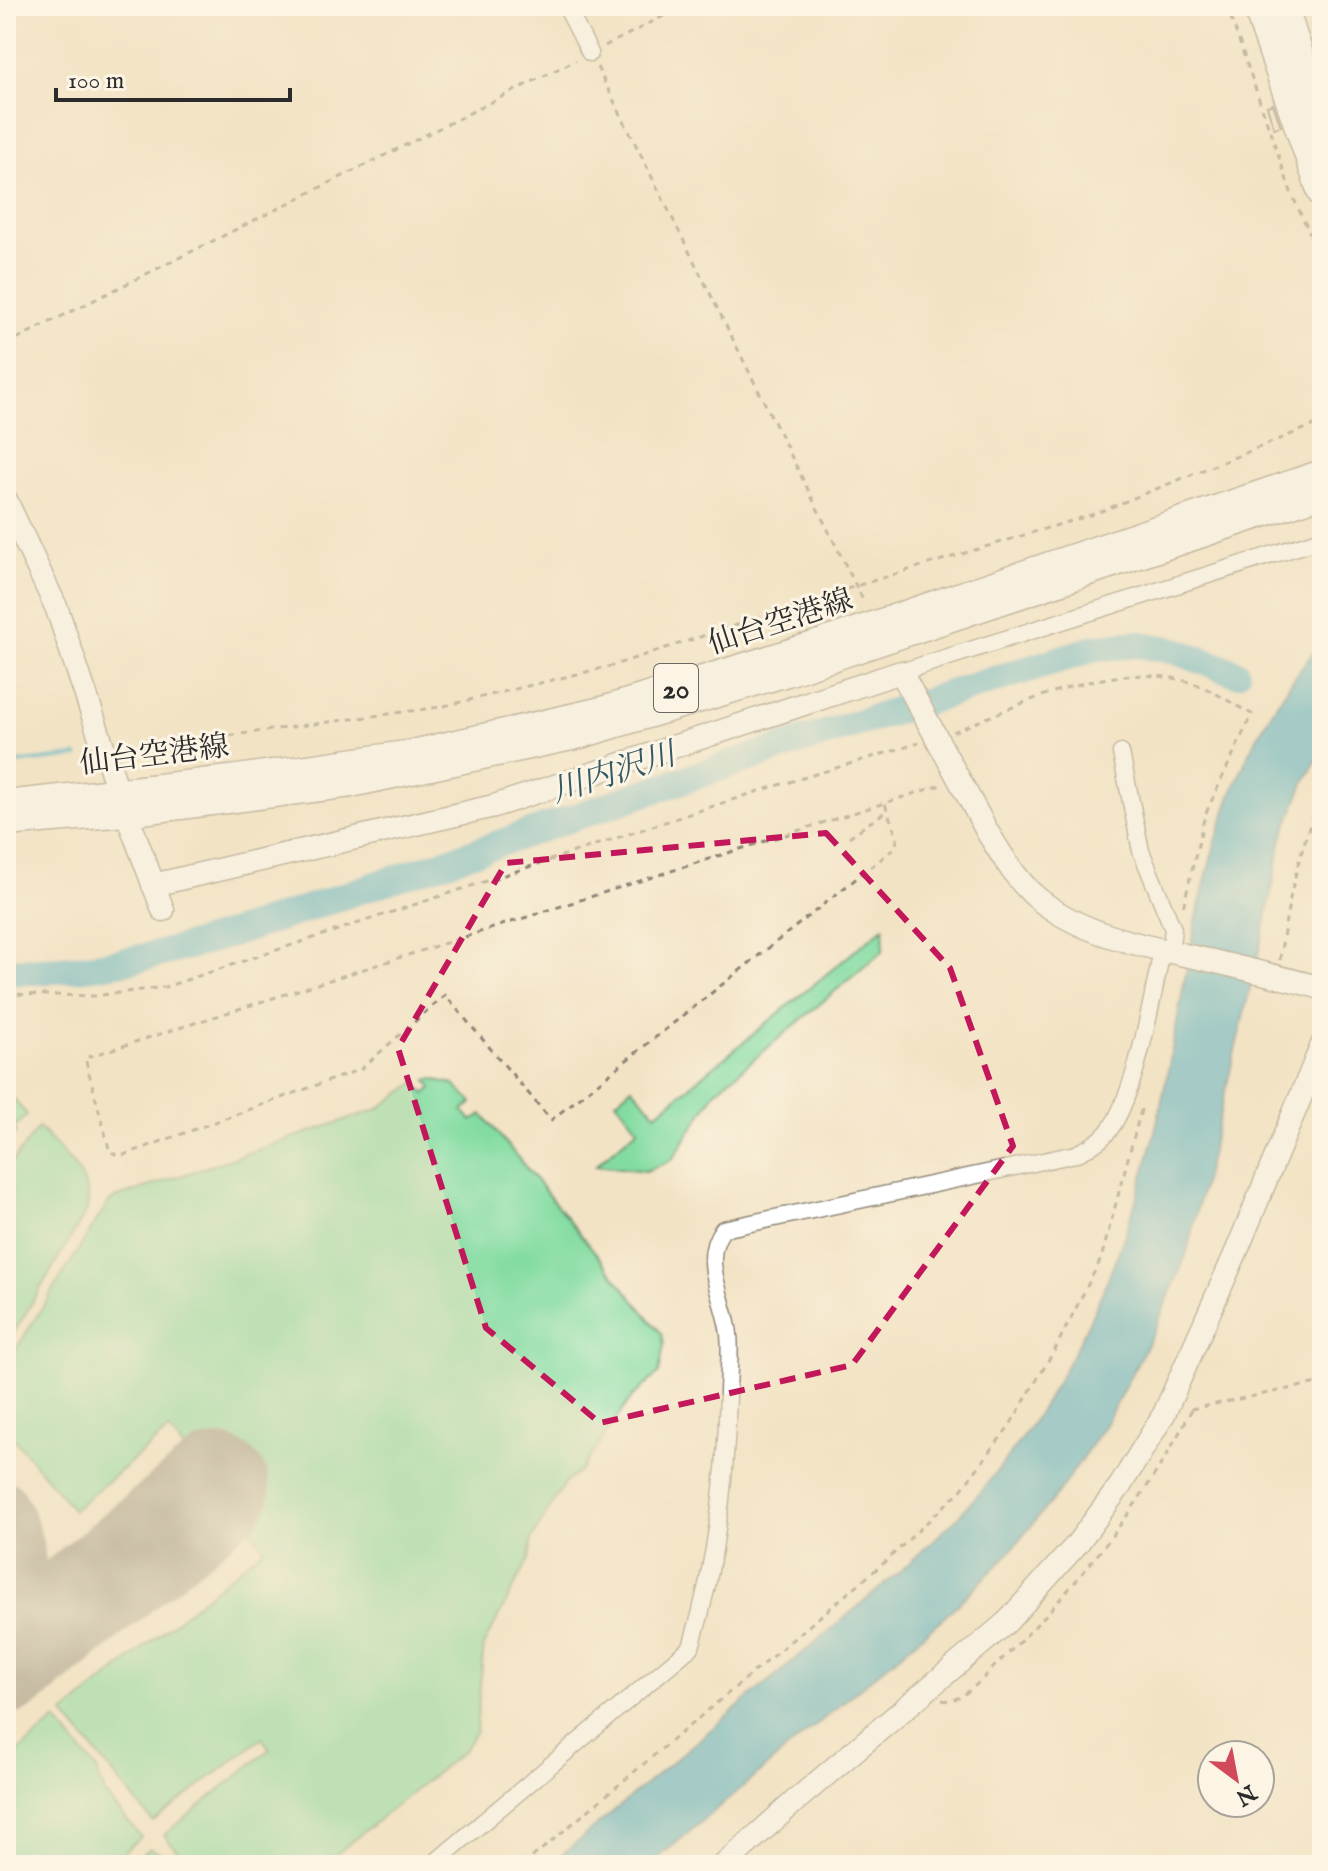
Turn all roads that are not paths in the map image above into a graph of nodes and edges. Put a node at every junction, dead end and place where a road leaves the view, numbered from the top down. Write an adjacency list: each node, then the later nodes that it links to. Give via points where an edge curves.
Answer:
1 (566, 6): 4 (street)
2 (1257, 6): 6 (highway)
3 (1283, 6): 5 (highway)
4 (590, 53)
5 (1322, 124)
6 (1322, 193)
7 (1322, 472): 13 (main road, 仙台空港線 / 20, via 821,642 602,709 413,752)
8 (1322, 495): 13 (main road, 仙台空港線 / 20, via 787,674 581,736 351,785)
9 (6, 500): 13 (street, via 57,609)
10 (1322, 539): 11 (street)
11 (903, 677): 16 (street, via 494,806); 18 (street, via 1004,859 1034,896 1092,930)
12 (1121, 753): 18 (street, via 1141,851 1173,929)
13 (122, 802): 14 (main road, 仙台空港線 / 20); 15 (main road, 仙台空港線 / 20); 16 (street)
14 (6, 803)
15 (6, 824)
16 (153, 885): 17 (street)
17 (163, 910)
18 (1169, 952): 19 (street); 21 (street, via 1124,1106 1093,1146 1076,1154 723,1229 714,1241 712,1260 729,1335 720,1520 691,1647)
19 (1322, 988)
20 (1322, 1045): 22 (street, via 1164,1414 1120,1486 1007,1622)
21 (432, 1865)
22 (724, 1865)

